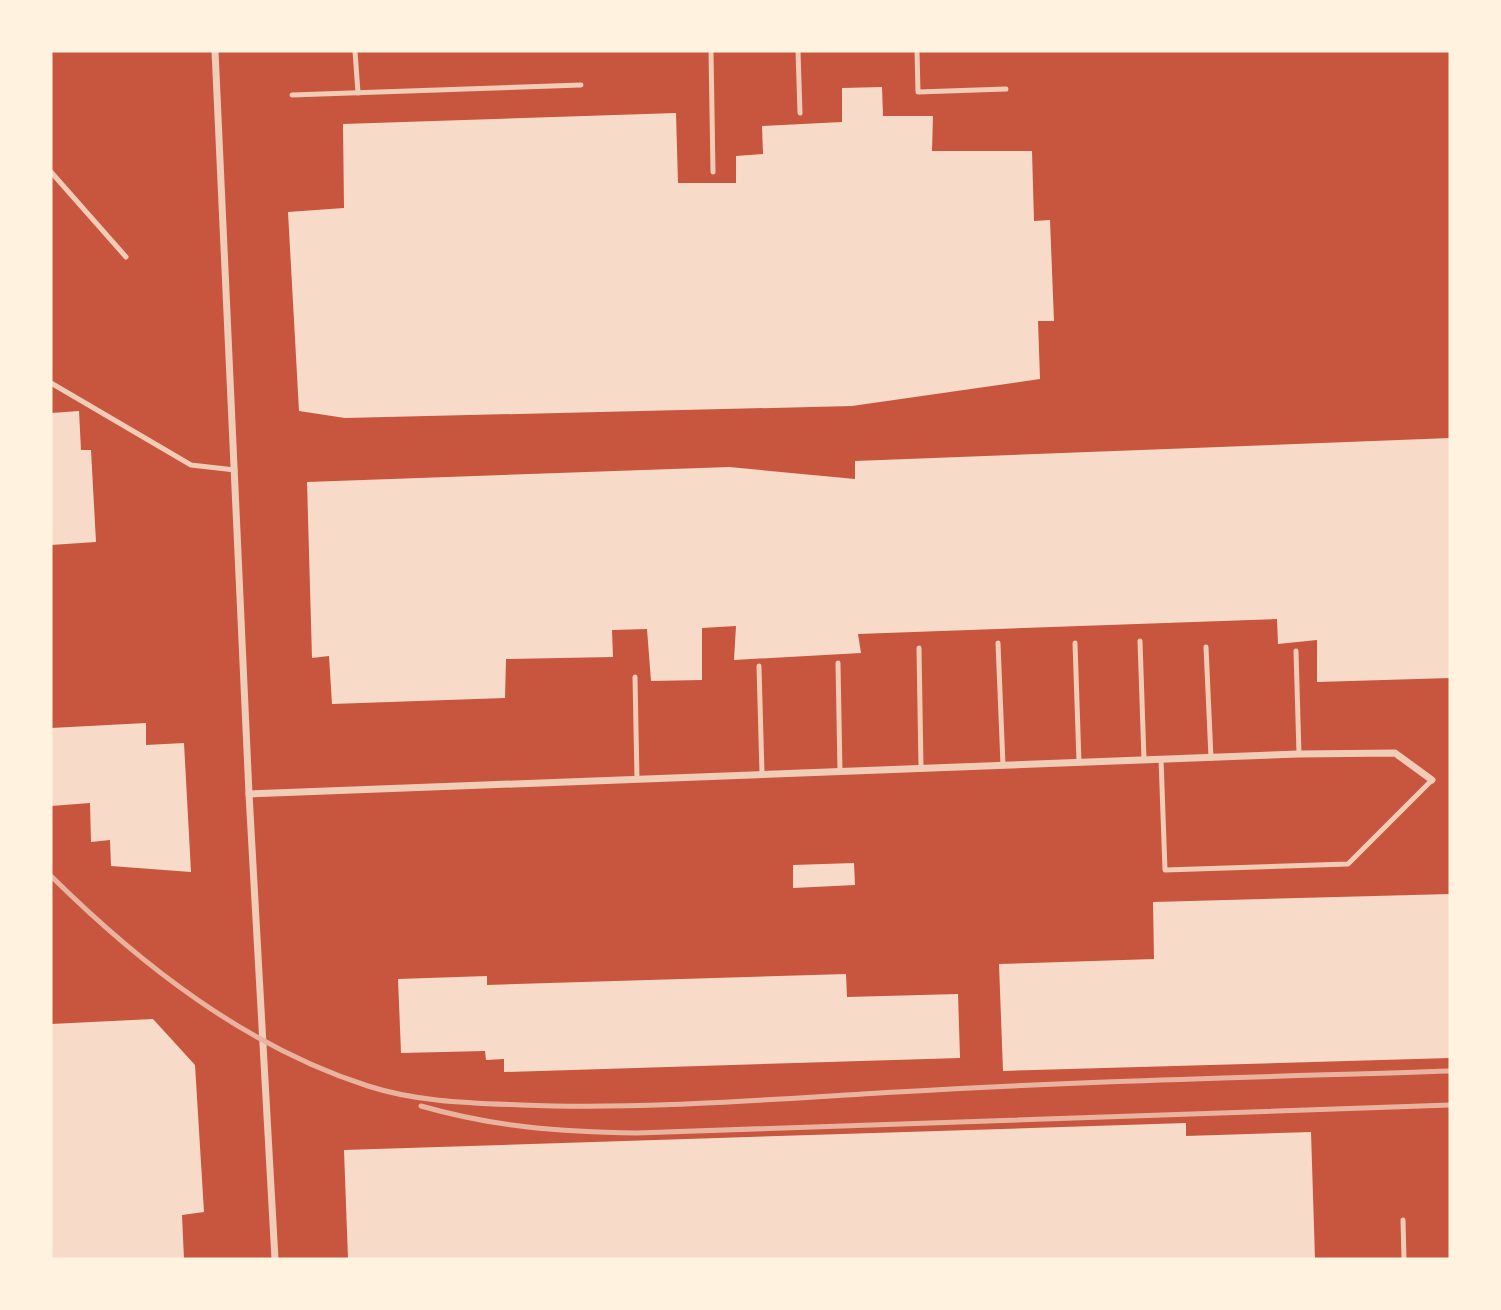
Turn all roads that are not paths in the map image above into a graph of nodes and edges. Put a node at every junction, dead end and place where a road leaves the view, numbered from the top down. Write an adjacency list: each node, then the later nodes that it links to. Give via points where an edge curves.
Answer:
1 (215, 51): 15 (street)
2 (355, 51): 8 (lane)
3 (711, 51): 12 (lane)
4 (798, 51): 10 (lane)
5 (917, 51): 7 (lane, via 918,92)
6 (582, 85): 8 (lane)
7 (1006, 89)
8 (358, 93): 9 (lane)
9 (292, 95)
10 (800, 113)
11 (51, 172): 13 (lane)
12 (713, 172)
13 (126, 257)
14 (51, 383): 15 (lane, via 191,465)
15 (235, 470): 36 (street)
16 (1140, 641): 28 (lane)
17 (999, 643): 30 (lane)
18 (1075, 643): 29 (lane)
19 (1206, 647): 26 (lane)
20 (919, 648): 31 (lane)
21 (1296, 651): 25 (lane)
22 (838, 663): 32 (lane)
23 (759, 666): 33 (lane)
24 (635, 677): 34 (lane)
25 (1299, 754): 26 (street); 35 (street, via 1395,754)
26 (1211, 758): 27 (street)
27 (1161, 759): 28 (street); 35 (lane, via 1165,870 1348,864)
28 (1144, 760): 29 (street)
29 (1079, 762): 30 (street)
30 (1003, 765): 31 (street)
31 (921, 768): 32 (street)
32 (840, 771): 33 (street)
33 (762, 774): 34 (street)
34 (637, 779): 36 (street)
35 (1432, 780)
36 (249, 794): 38 (street)
37 (1403, 1220): 39 (lane)
38 (275, 1259)
39 (1404, 1259)

